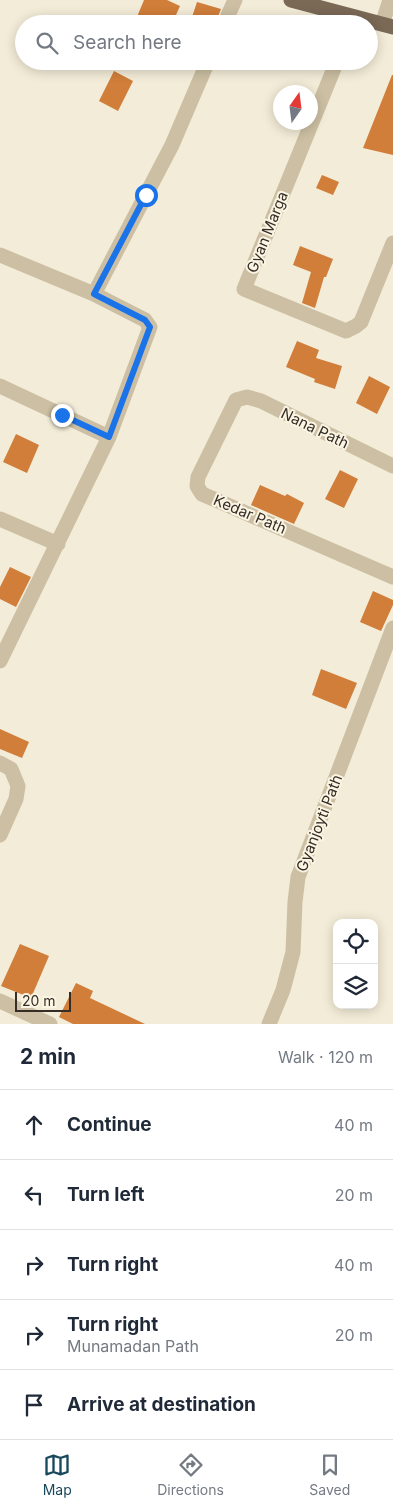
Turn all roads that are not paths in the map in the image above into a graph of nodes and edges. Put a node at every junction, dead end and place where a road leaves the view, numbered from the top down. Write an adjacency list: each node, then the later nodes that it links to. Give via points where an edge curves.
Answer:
1 (235, 0): 4 (street)
2 (291, 0): 5 (main road)
3 (390, 0): 6 (street)
4 (228, 15)
5 (336, 15)
6 (388, 26)
7 (204, 70): 11 (street, via 172,145)
8 (334, 70): 9 (street, Gyan Marga, via 244,289 346,331 361,322)
9 (393, 243)
10 (0, 255): 11 (street)
11 (94, 294): 14 (street, via 145,320 150,327)
12 (0, 386): 14 (street)
13 (236, 400): 15 (street, Nana Path, via 247,397 261,401); 18 (street, Kedar Path, via 198,477 196,486 202,494)
14 (109, 437): 17 (street)
15 (393, 466)
16 (0, 519): 17 (street)
17 (58, 544): 20 (street)
18 (393, 577)
19 (393, 628): 25 (street, Gyanjoyti Path, via 298,877 293,952 283,990)
20 (0, 661)
21 (0, 763): 22 (street, via 11,769 18,786 16,799)
22 (0, 835)
23 (0, 1000): 24 (street)
24 (50, 1024)
25 (269, 1024)

